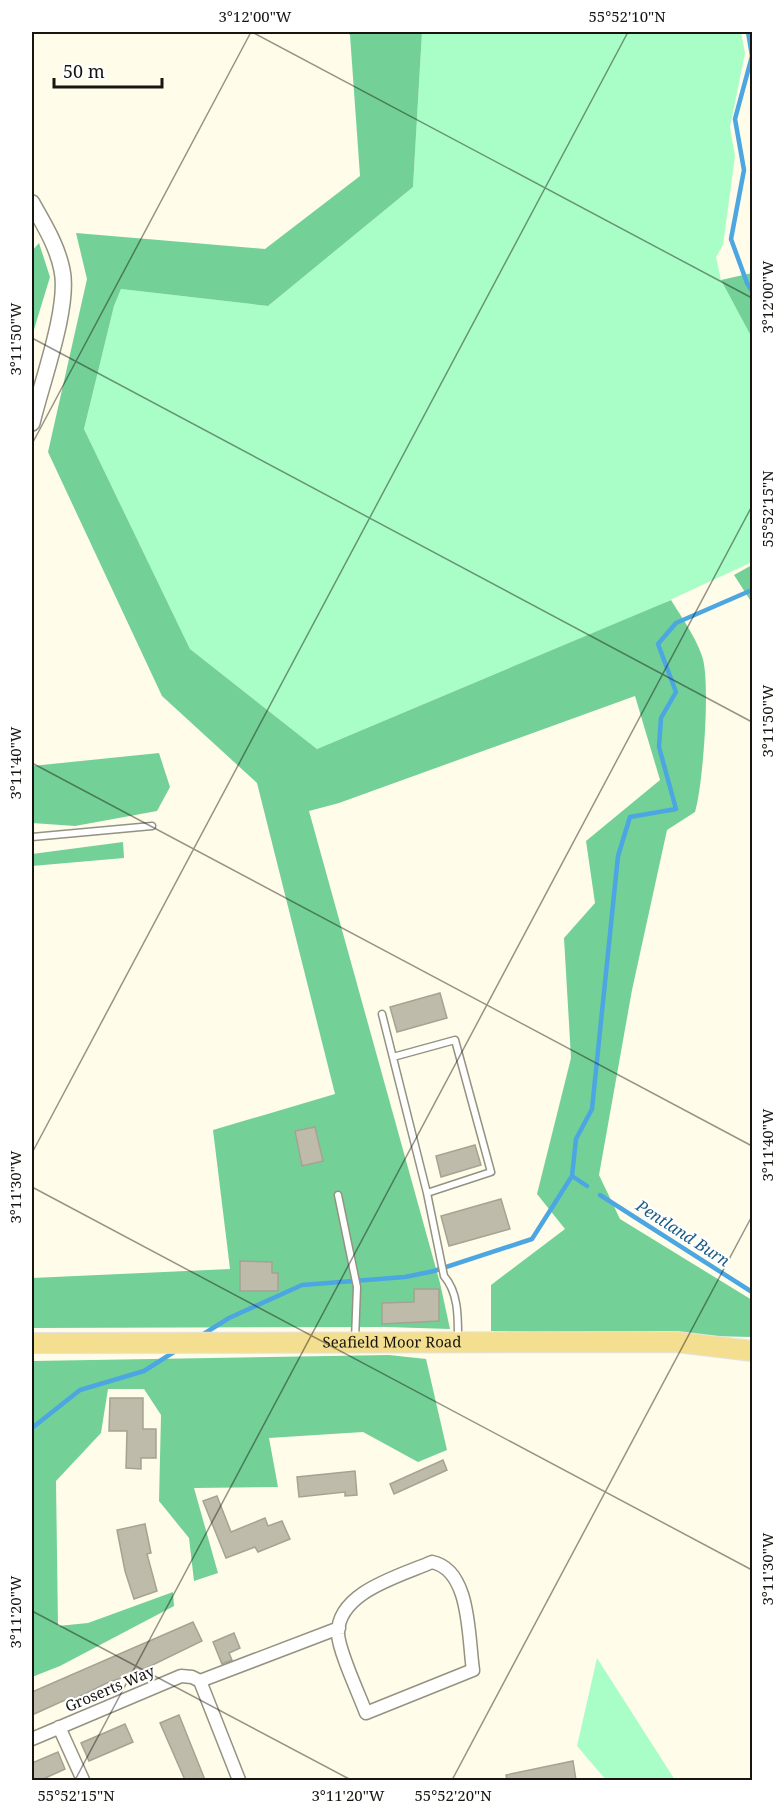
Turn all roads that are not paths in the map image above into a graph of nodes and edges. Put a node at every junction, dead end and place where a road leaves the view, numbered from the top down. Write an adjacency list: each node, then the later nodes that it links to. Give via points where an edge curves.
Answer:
1 (32, 203): 2 (street, via 53,241 63,272 62,306)
2 (32, 423)
3 (152, 826): 4 (lane)
4 (32, 837)
5 (382, 1014): 6 (lane)
6 (393, 1057): 7 (lane); 7 (lane, via 455,1040 491,1172)
7 (427, 1193): 10 (lane, via 443,1273 452,1285)
8 (338, 1195): 9 (lane, via 357,1287)
9 (355, 1340): 10 (main road, Seafield Moor Road); 11 (main road, Seafield Moor Road)
10 (458, 1342): 12 (main road, Seafield Moor Road, via 677,1342)
11 (32, 1343)
12 (753, 1351)
13 (339, 1628): 13 (street, via 338,1636 366,1713 473,1670 460,1586 450,1569 438,1563 432,1562 357,1596 344,1612); 14 (street)
14 (200, 1681): 15 (street, Groserts Way, via 181,1676); 18 (street)
15 (59, 1726): 16 (street, Groserts Way); 17 (street)
16 (32, 1739)
17 (83, 1780)
18 (239, 1780)

